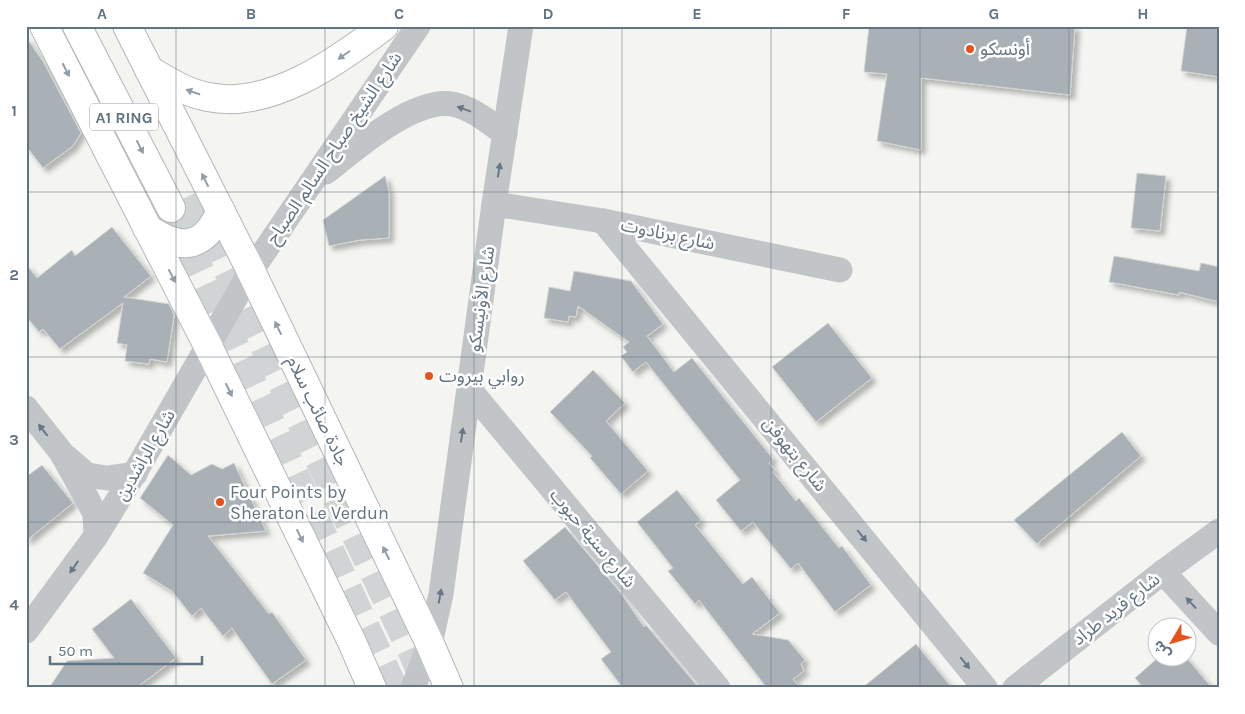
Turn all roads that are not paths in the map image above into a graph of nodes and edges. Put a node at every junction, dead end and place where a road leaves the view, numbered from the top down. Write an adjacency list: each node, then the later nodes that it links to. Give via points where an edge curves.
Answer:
1 (44, 26): 14 (main road, one-way to 14)
2 (77, 26): 3 (main road, A1 RING, one-way to 3, via 181,201)
3 (108, 26)
4 (127, 26): 8 (main road, جادة صائب سلام)
5 (418, 26): 10 (street, شارع الشيخ صباح السالم الصباح)
6 (521, 26): 9 (street, شارع الأونيسكو)
7 (371, 31): 8 (main road, one-way to 8, via 335,61 309,76 288,86 249,97 209,98 176,86)
8 (149, 70): 12 (main road, جادة صائب سلام, one-way to 8)
9 (506, 134): 10 (street, one-way to 10, via 470,110 452,104 431,105 414,111 373,136); 11 (street, شارع الأونيسكو, one-way to 9)
10 (306, 188): 16 (street, شارع الشيخ صباح السالم الصباح)
11 (494, 204): 13 (street, شارع برنادوت); 18 (street, شارع الأونيسكو)
12 (221, 211): 14 (main road, via 208,233 191,242 169,240); 16 (main road, جادة صائب سلام)
13 (603, 221): 15 (street, شارع برنادوت); 32 (street, شارع بتهوفن, one-way to 32)
14 (148, 228): 17 (main road, one-way to 17)
15 (840, 270)
16 (250, 271): 17 (street, شارع الراشدين); 27 (main road, جادة صائب سلام, one-way to 16)
17 (208, 346): 21 (street, شارع الراشدين); 28 (main road, one-way to 28)
18 (469, 389): 27 (street, شارع الأونيسكو, one-way to 18); 31 (street, شارع سنية حبوب)
19 (26, 408): 20 (street, one-way to 19)
20 (60, 452): 21 (street, via 87,475 107,478); 23 (street, via 95,514)
21 (135, 474): 23 (street, شارع الراشدين)
22 (1219, 531): 24 (street, شارع فريد طراد)
23 (96, 536): 25 (street, شارع الراشدين, one-way to 25)
24 (1163, 572): 26 (street, one-way to 24); 33 (street, شارع فريد طراد)
25 (26, 631)
26 (1219, 633)
27 (430, 644): 29 (street, شارع الأونيسكو); 30 (main road, جادة صائب سلام)
28 (372, 688)
29 (413, 688)
30 (449, 688)
31 (718, 688)
32 (985, 688)
33 (1015, 688)

